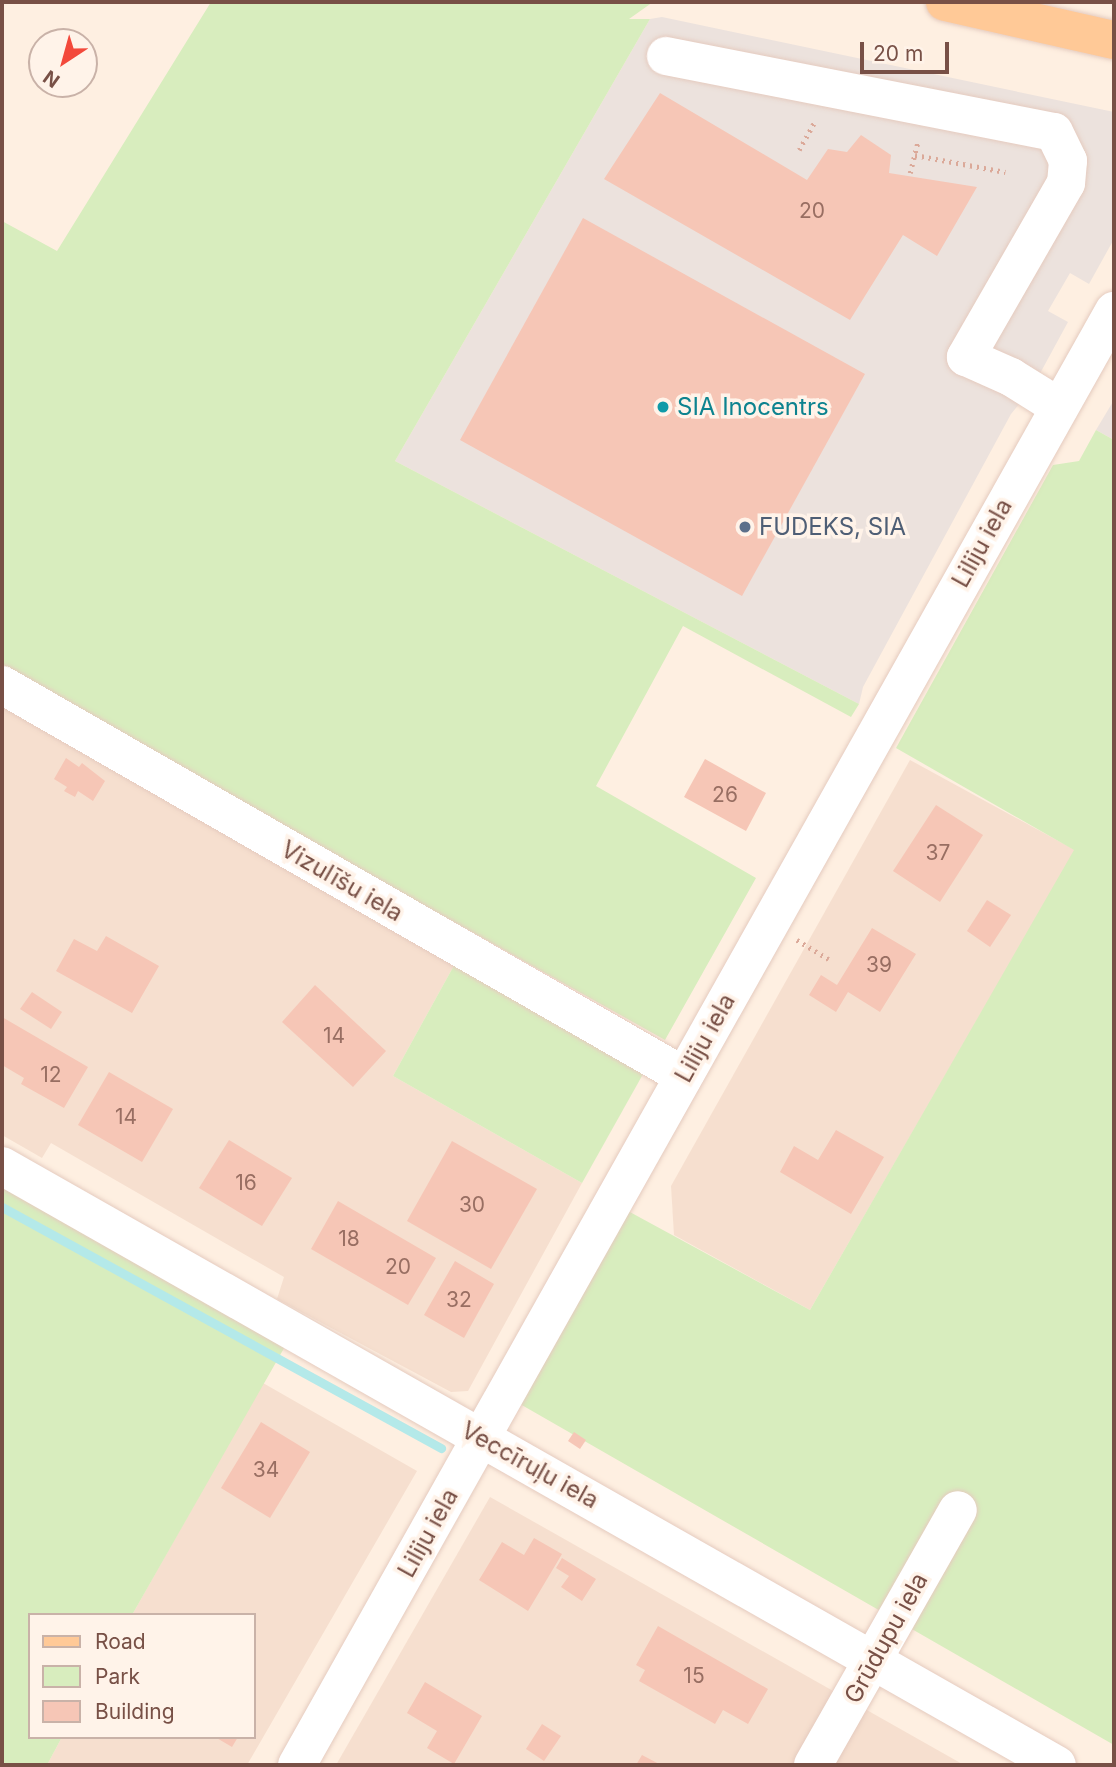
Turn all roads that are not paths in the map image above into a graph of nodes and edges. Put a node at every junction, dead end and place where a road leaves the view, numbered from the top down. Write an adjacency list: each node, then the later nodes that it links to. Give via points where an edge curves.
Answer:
1 (945, 2): 2 (main road)
2 (1114, 40)
3 (666, 56): 5 (street, via 1054,132 1068,161 1066,183 966,357)
4 (1114, 311): 5 (street, Liliju iela)
5 (1059, 407): 7 (street, Liliju iela)
6 (2, 685): 7 (street, Vizulīšu iela)
7 (684, 1076): 9 (street, Liliju iela)
8 (2, 1166): 9 (street, Veccīruļu iela)
9 (482, 1437): 11 (street, Veccīruļu iela); 12 (street, Liliju iela)
10 (958, 1510): 11 (street, Grūdupu iela)
11 (873, 1659): 13 (street, Grūdupu iela); 14 (street, Veccīruļu iela)
12 (297, 1765)
13 (813, 1765)
14 (1056, 1765)

